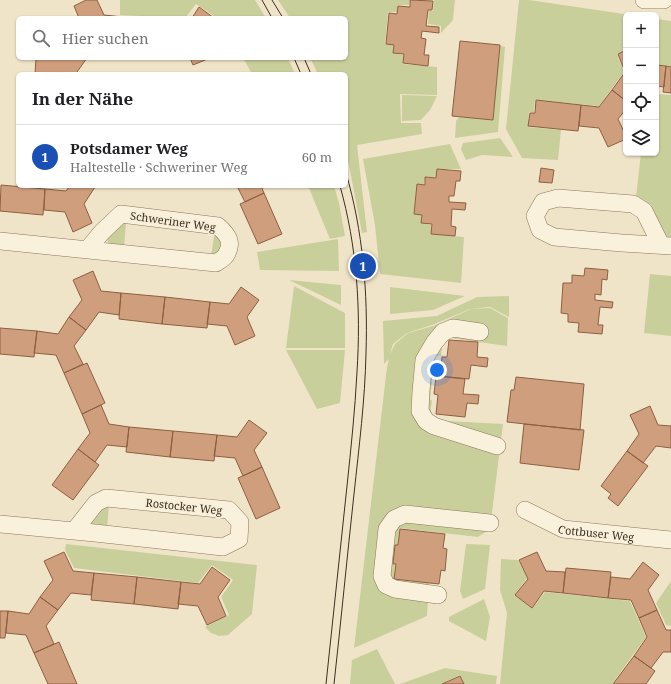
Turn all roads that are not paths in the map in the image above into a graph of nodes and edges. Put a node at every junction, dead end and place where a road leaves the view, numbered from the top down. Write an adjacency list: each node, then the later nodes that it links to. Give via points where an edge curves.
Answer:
1 (644, 0): 2 (street)
2 (664, 0)
3 (0, 241): 5 (street, Schweriner Weg)
4 (666, 246): 4 (street, via 644,210 633,204 558,198 543,202 530,215 540,230 554,237)
5 (87, 250): 5 (street, Schweriner Weg, via 216,263 226,256 230,245 227,234 218,226 121,214)
6 (480, 332): 7 (street, via 453,328 443,332 434,343 424,360 420,411 426,421 434,426)
7 (497, 446)
8 (525, 510): 12 (street, Cottbuser Weg, via 563,529)
9 (490, 523): 13 (street, via 406,514 394,519 388,529 382,576 386,585 395,589)
10 (0, 524): 11 (street, Rostocker Weg)
11 (74, 531): 11 (street, Rostocker Weg, via 223,547 238,539 240,522 229,510 106,498 96,503)
12 (671, 540)
13 (438, 595)

